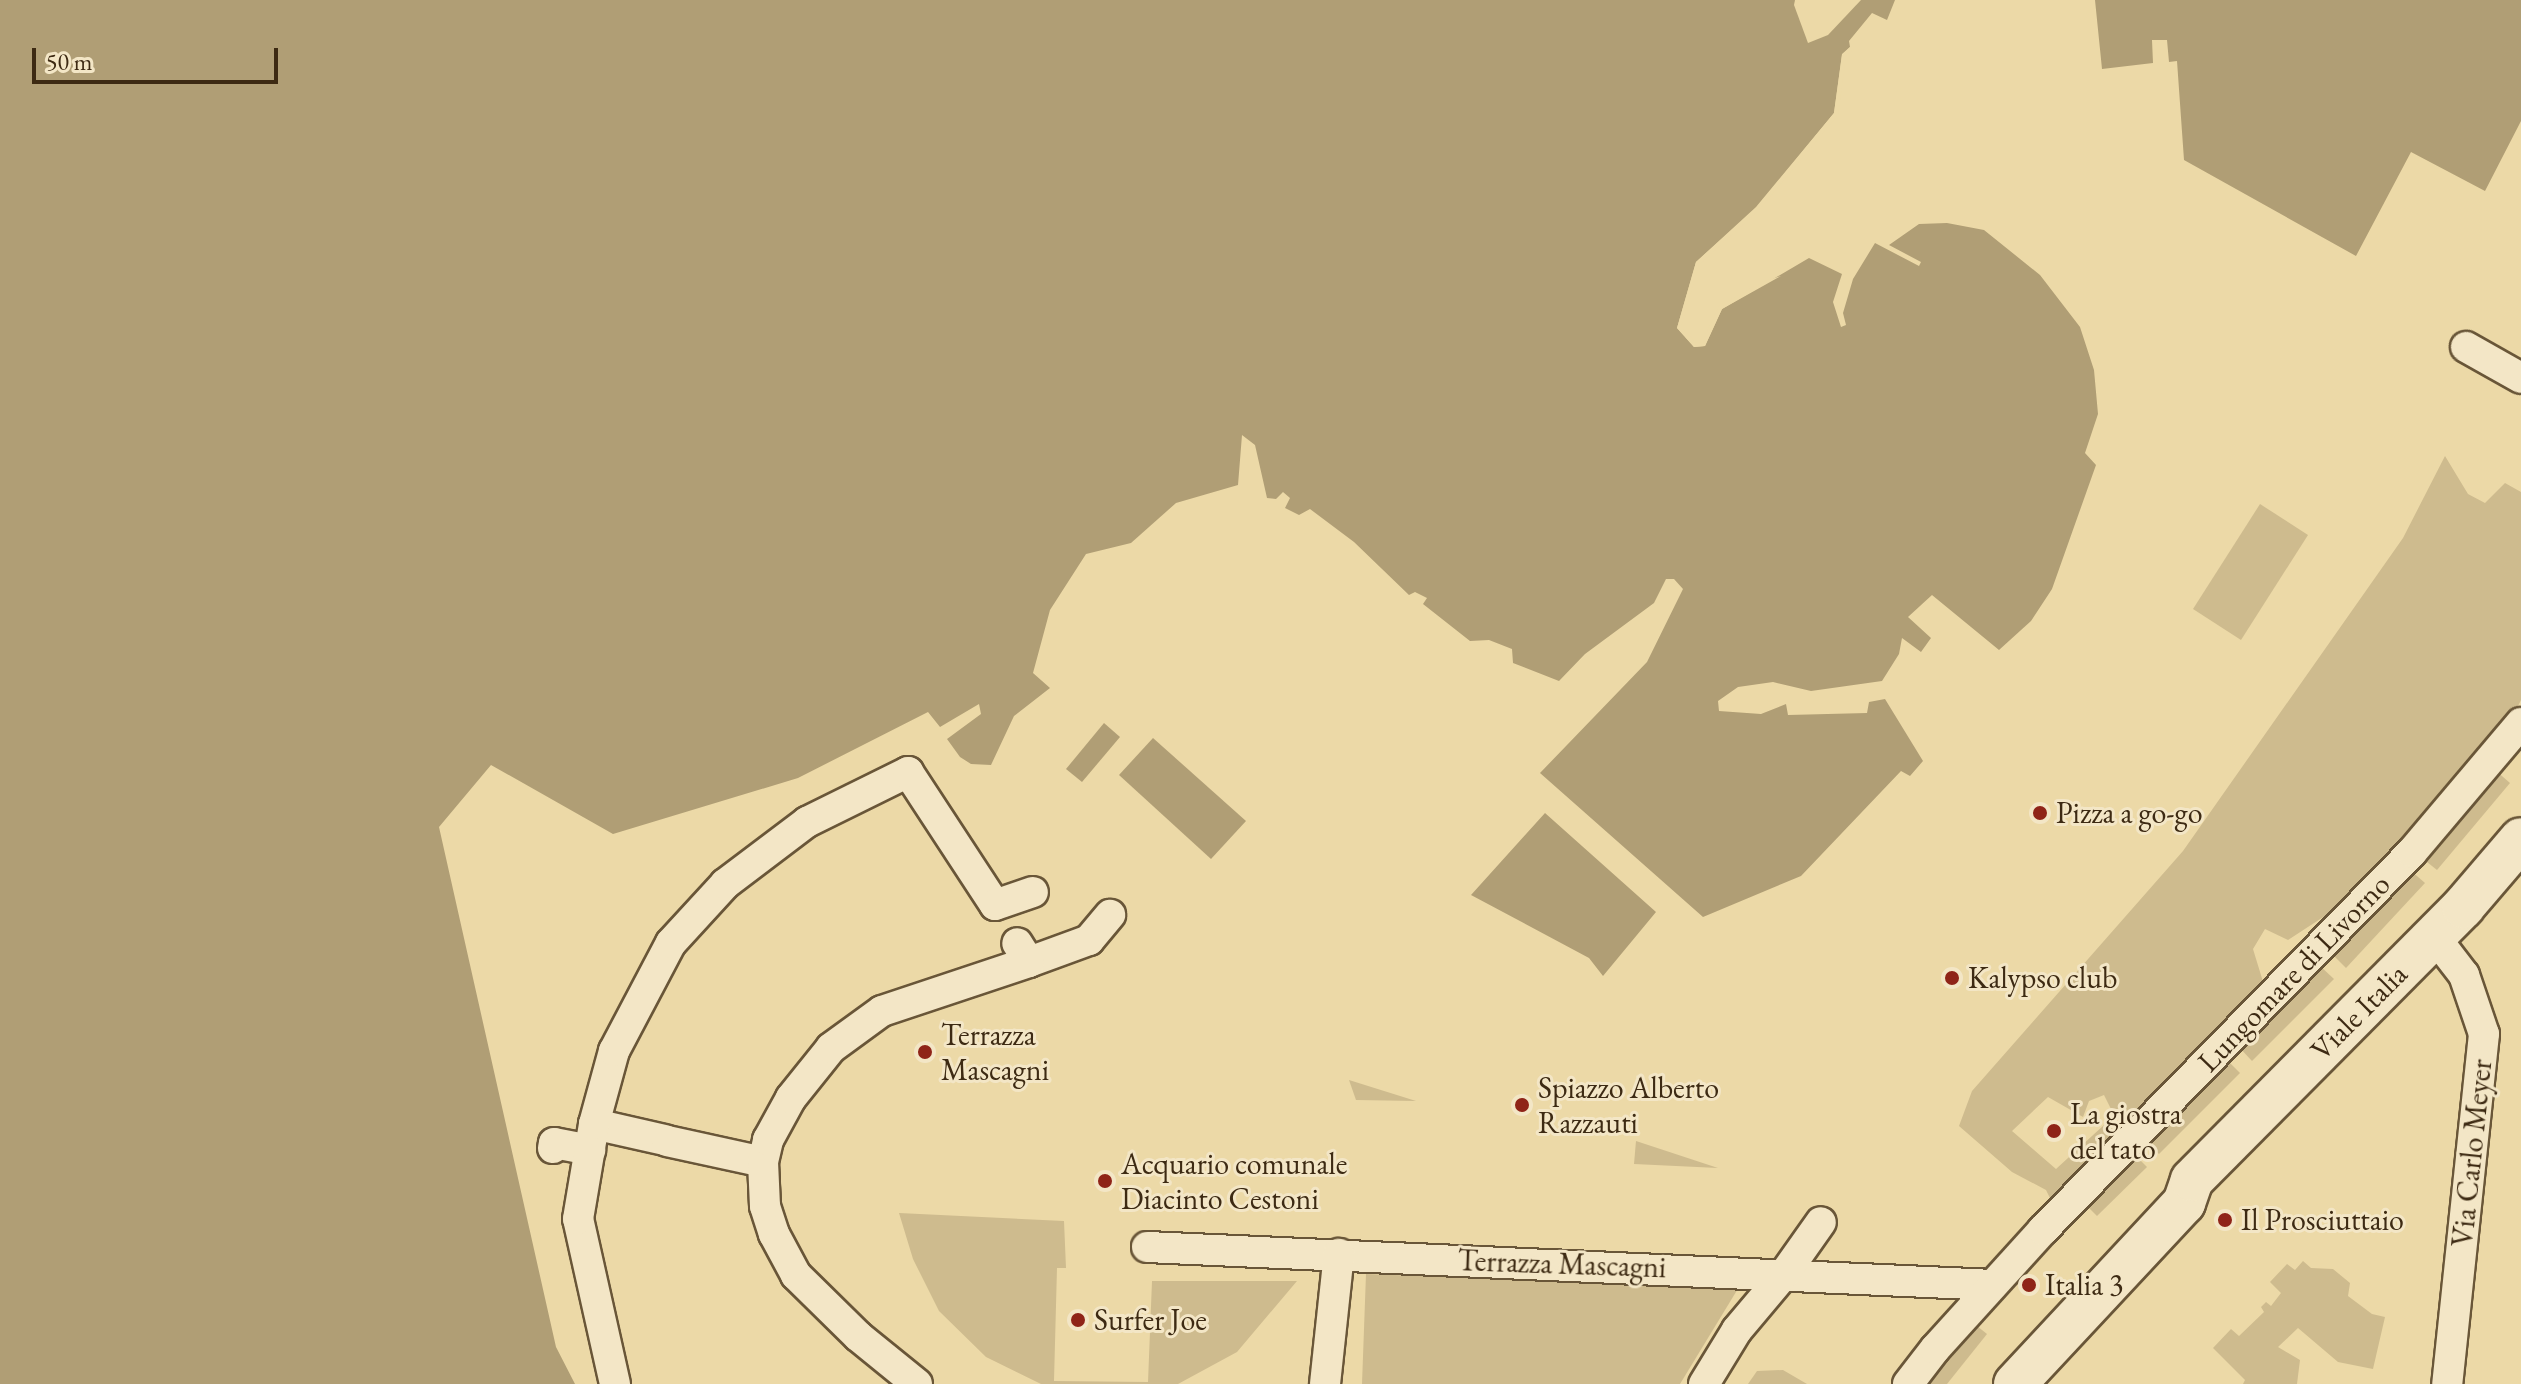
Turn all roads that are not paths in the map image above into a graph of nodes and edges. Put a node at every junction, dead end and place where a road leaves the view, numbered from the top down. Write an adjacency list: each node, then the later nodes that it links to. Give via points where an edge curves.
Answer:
1 (2466, 347): 2 (street)
2 (2521, 378)
3 (2521, 723): 18 (street, Lungomare di Livorno, via 2412,852)
4 (2521, 839): 8 (main road, Viale Italia)
5 (1033, 892): 6 (street)
6 (995, 905): 9 (street); 10 (street, via 908,772 807,822 725,884 671,943 614,1051)
7 (1110, 915): 9 (street, via 1089,940)
8 (2434, 936): 13 (main road, Viale Italia); 26 (street, Via Carlo Meyer, via 2464,975 2484,1034)
9 (1020, 948): 12 (street, via 882,1011 831,1048 791,1098 768,1140)
10 (592, 1137): 11 (street, via 554,1143); 12 (street, via 666,1140); 20 (street, via 578,1219)
11 (553, 1148)
12 (763, 1162): 19 (street, via 765,1206 796,1275)
13 (2192, 1180): 24 (main road, Viale Italia, via 2167,1188 2095,1259); 25 (main road, Viale Italia, via 2184,1203)
14 (1821, 1222): 17 (street)
15 (1147, 1247): 16 (street, Terrazza Mascagni)
16 (1339, 1254): 17 (street, Terrazza Mascagni); 21 (street)
17 (1785, 1273): 18 (street, Terrazza Mascagni); 22 (street, via 1737,1330)
18 (1992, 1285): 23 (street, Lungomare di Livorno)
19 (909, 1382)
20 (615, 1384)
21 (1325, 1384)
22 (1704, 1384)
23 (1908, 1384)
24 (1987, 1384)
25 (2015, 1384)
26 (2447, 1384)

